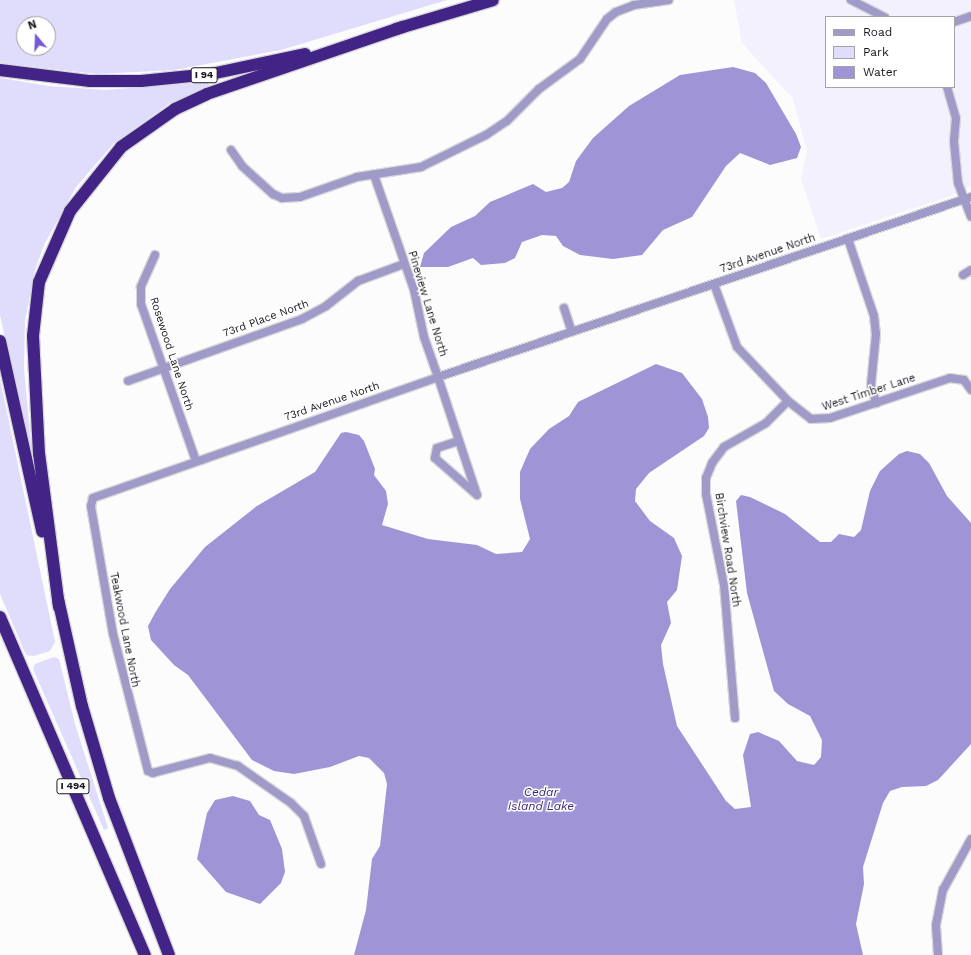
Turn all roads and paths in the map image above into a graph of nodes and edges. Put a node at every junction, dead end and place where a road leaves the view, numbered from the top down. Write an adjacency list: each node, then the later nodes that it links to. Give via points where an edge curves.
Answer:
1 (493, 0): 7 (highway, I 94)
2 (669, 0): 11 (street, via 634,5 616,12 607,19 580,59 539,89 498,129 420,167)
3 (851, 0): 4 (street)
4 (883, 16)
5 (971, 16): 6 (street)
6 (955, 22)
7 (403, 26): 8 (highway, I 94, via 281,60 174,79 90,81); 32 (highway, via 206,94 175,109 121,147 70,211 39,282 32,336 39,454)
8 (0, 70)
9 (948, 88): 12 (street, via 956,118 956,171)
10 (231, 150): 11 (street, via 242,166 273,194 282,198 300,197)
11 (374, 175): 16 (street, Pineview Lane North)
12 (967, 199): 13 (street); 14 (street, 73rd Avenue North)
13 (971, 216)
14 (848, 239): 19 (street, 73rd Avenue North); 28 (street, via 874,316 876,334 871,385)
15 (155, 255): 23 (street, Rosewood Lane North, via 140,296)
16 (404, 264): 23 (street, 73rd Place North, via 358,281 326,306 302,320); 24 (street, Pineview Lane North)
17 (971, 270): 18 (street)
18 (963, 275)
19 (714, 284): 21 (street, 73rd Avenue North); 27 (street, West Timber Lane, via 736,347)
20 (564, 308): 21 (street)
21 (572, 332): 24 (street, 73rd Avenue North)
22 (0, 341): 32 (highway)
23 (163, 368): 25 (street, 73rd Place North); 30 (street, Rosewood Lane North)
24 (438, 377): 29 (street, Pineview Lane North); 30 (street, 73rd Avenue North)
25 (128, 381)
26 (971, 390): 28 (street, West Timber Lane, via 958,378)
27 (788, 401): 28 (street, West Timber Lane, via 815,420 830,418); 34 (street, Birchview Road North, via 766,423 724,447 712,463 706,478 706,494 724,585)
28 (876, 403)
29 (459, 441): 29 (street, Pineview Lane North, via 437,448 434,458 458,482 477,495)
30 (196, 461): 31 (street, 73rd Avenue North)
31 (99, 495): 36 (street, Teakwood Lane North, via 93,498 91,506 103,582 124,686 148,771 154,773 210,758 238,766 291,803 304,816)
32 (59, 606): 38 (highway, I 494, via 82,706 109,798)
33 (0, 617): 37 (highway, I 494)
34 (735, 718)
35 (971, 839): 39 (street, via 943,890 936,925)
36 (321, 864)
37 (145, 955)
38 (169, 955)
39 (938, 955)

